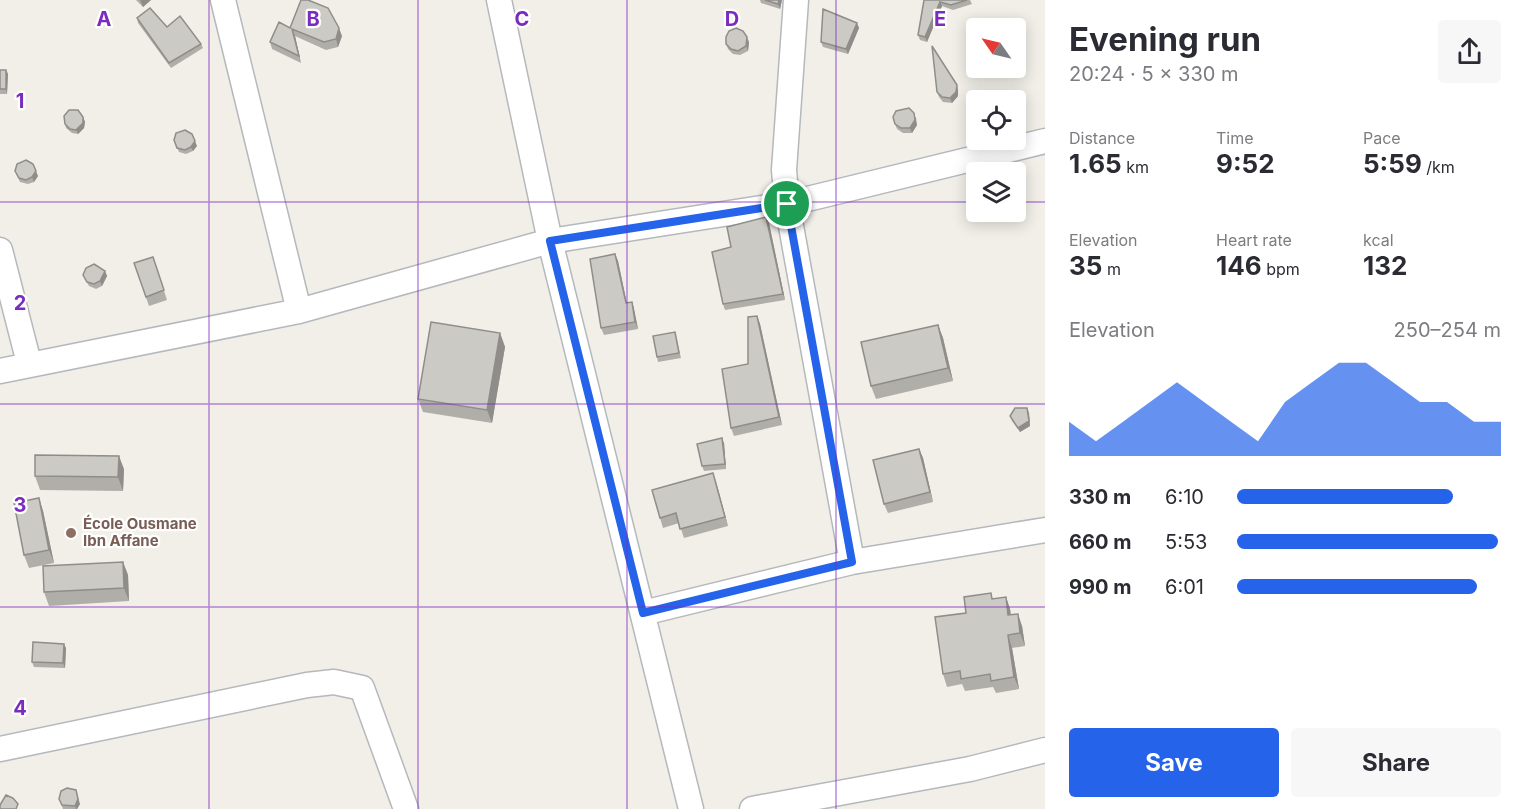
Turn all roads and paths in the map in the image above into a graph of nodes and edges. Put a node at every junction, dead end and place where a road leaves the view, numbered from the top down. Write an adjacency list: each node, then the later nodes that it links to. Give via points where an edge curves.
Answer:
1 (223, 0): 8 (street)
2 (499, 0): 6 (street)
3 (796, 0): 5 (street, via 784,170)
4 (1045, 141): 5 (street)
5 (787, 204): 6 (street); 12 (street)
6 (550, 241): 8 (street); 13 (street)
7 (0, 250): 9 (street)
8 (298, 311): 9 (street)
9 (29, 363): 10 (street)
10 (0, 371)
11 (1045, 531): 12 (street)
12 (852, 562): 13 (street)
13 (643, 613): 17 (street)
14 (0, 749): 16 (street, via 334,682 362,688)
15 (1045, 750): 18 (street, via 970,769)
16 (406, 809)
17 (691, 809)
18 (752, 809)

